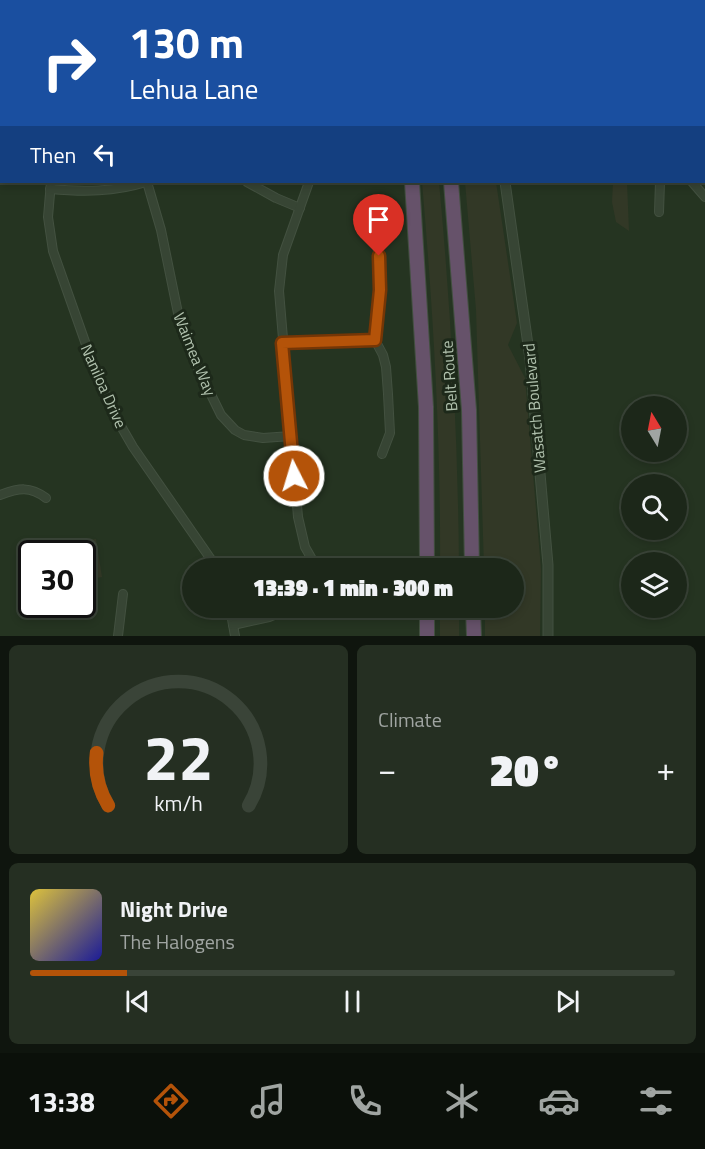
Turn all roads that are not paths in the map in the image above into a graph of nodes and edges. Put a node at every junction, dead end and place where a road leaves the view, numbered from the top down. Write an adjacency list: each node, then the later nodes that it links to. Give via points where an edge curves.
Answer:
1 (143, 183): 10 (street, via 103,191)
2 (147, 183): 17 (street, Waimea Way, via 179,318 221,415 244,435)
3 (249, 183): 12 (street)
4 (309, 183): 12 (street)
5 (412, 183): 23 (highway, Belt Route, via 426,407)
6 (451, 183): 24 (highway, Belt Route, via 469,410)
7 (505, 183): 35 (street, Wasatch Boulevard, via 530,358 548,565)
8 (660, 183): 13 (street)
9 (693, 183): 11 (street)
10 (50, 185): 21 (street, Naniloa Drive, via 48,217 53,252 103,389 134,447)
11 (705, 197)
12 (300, 208): 16 (street, via 280,273)
13 (659, 212)
14 (377, 236): 15 (street, via 380,290)
15 (375, 340): 16 (street); 18 (street, via 386,366 388,394 390,433)
16 (282, 343): 17 (street)
17 (291, 436): 22 (street, via 299,524)
18 (382, 454)
19 (0, 495): 20 (street, via 29,489)
20 (46, 498)
21 (210, 558)
22 (311, 558)
23 (427, 558)
24 (472, 558)
25 (123, 594): 31 (street)
26 (232, 618): 30 (street)
27 (264, 618): 30 (street)
28 (427, 618): 33 (highway)
29 (473, 618): 34 (highway)
30 (233, 625): 32 (street)
31 (118, 636)
32 (235, 636)
33 (427, 636)
34 (474, 636)
35 (548, 636)

